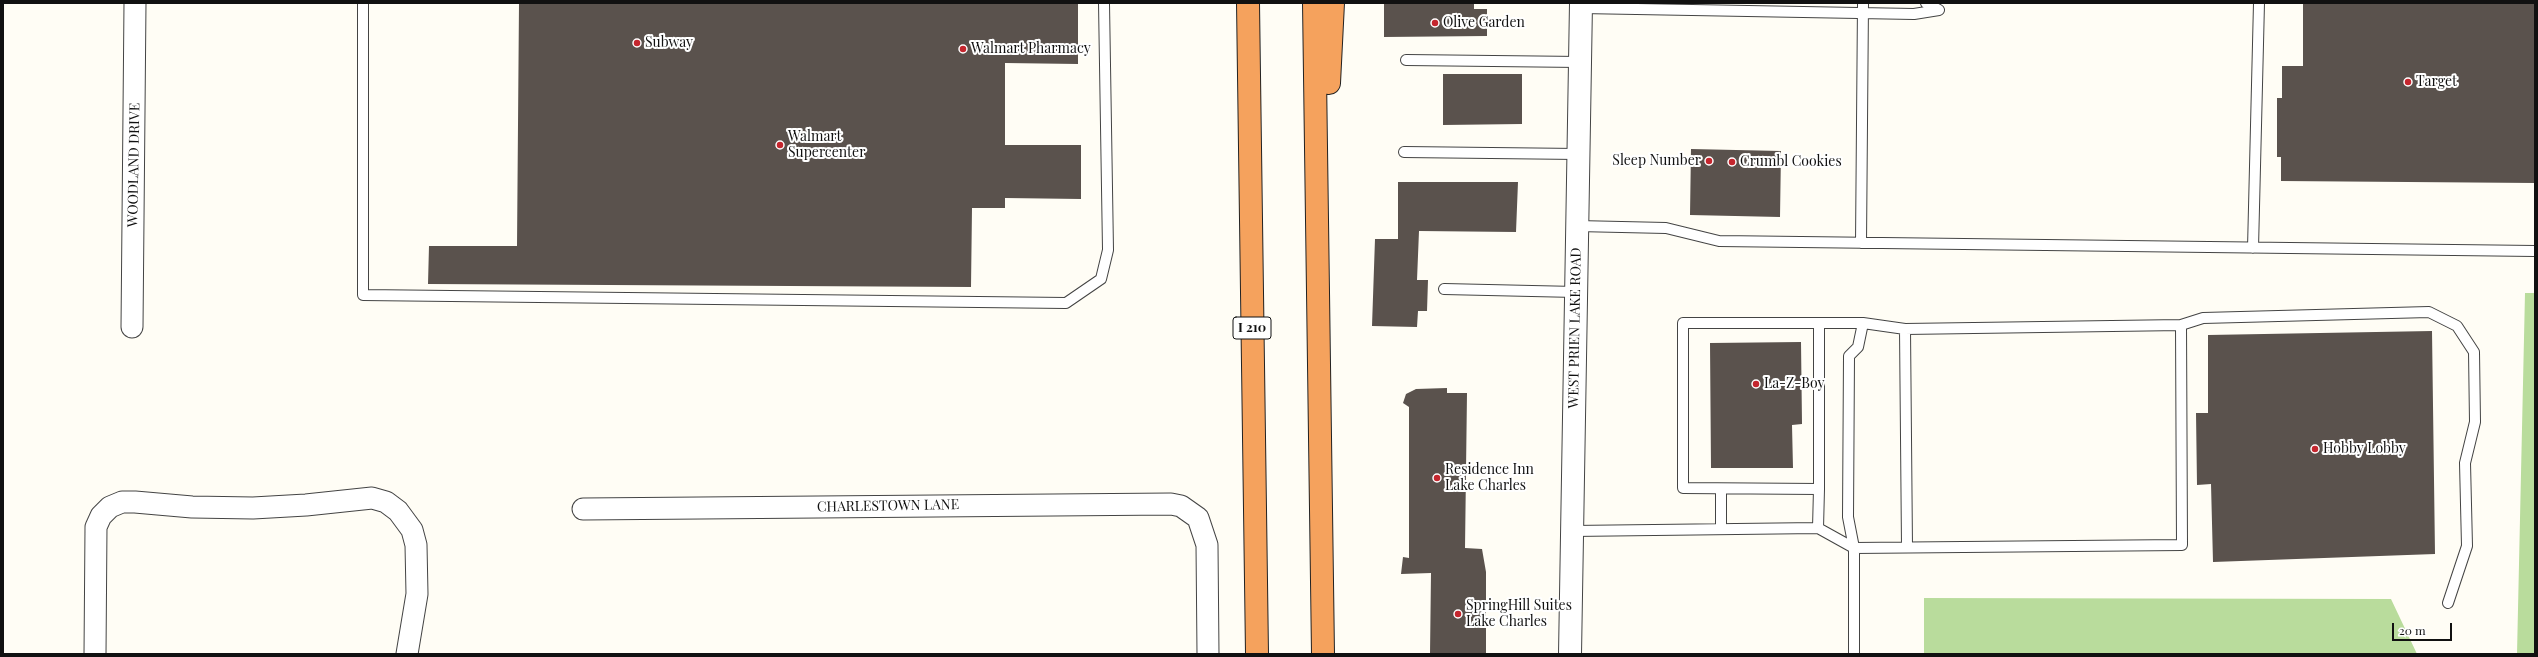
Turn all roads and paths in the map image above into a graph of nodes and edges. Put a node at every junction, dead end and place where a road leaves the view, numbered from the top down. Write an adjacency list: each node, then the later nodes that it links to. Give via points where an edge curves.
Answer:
1 (135, 3): 25 (street, WOODLAND DRIVE)
2 (363, 3): 3 (lane, via 363,295 1066,303 1101,279 1108,250)
3 (1104, 3)
4 (1314, 3): 21 (highway)
5 (1333, 3): 21 (highway)
6 (1926, 3): 9 (lane, via 1939,10 1914,14)
7 (2258, 3): 17 (lane)
8 (1581, 6): 9 (lane); 12 (street, WEST PRIEN LAKE ROAD)
9 (1863, 8): 16 (lane)
10 (1247, 9): 39 (highway, I 210)
11 (1406, 60): 12 (lane)
12 (1580, 62): 14 (street, WEST PRIEN LAKE ROAD)
13 (1404, 152): 14 (lane)
14 (1578, 154): 15 (street, WEST PRIEN LAKE ROAD)
15 (1577, 226): 16 (lane, via 1666,228 1719,241); 20 (street, WEST PRIEN LAKE ROAD)
16 (1861, 243): 17 (lane)
17 (2253, 248): 18 (lane)
18 (2535, 251)
19 (1444, 289): 20 (lane)
20 (1576, 292): 32 (street, WEST PRIEN LAKE ROAD)
21 (1320, 302): 40 (highway)
22 (1819, 323): 23 (lane); 27 (lane, via 1683,323 1683,488); 28 (lane)
23 (1863, 323): 26 (lane); 34 (lane, via 1858,347 1849,356 1848,517)
24 (2180, 325): 26 (lane); 33 (lane, via 2182,545); 35 (lane, via 2203,318 2429,312 2457,326 2474,352 2475,422 2465,463 2467,546)
25 (132, 327)
26 (1905, 328): 33 (lane)
27 (1721, 489): 28 (lane); 31 (lane)
28 (1819, 489): 30 (lane)
29 (583, 509): 38 (street, CHARLESTOWN LANE, via 1161,503 1181,506 1192,512 1200,523 1208,545)
30 (1818, 528): 31 (lane); 34 (lane)
31 (1721, 529): 32 (lane)
32 (1572, 531): 41 (street, WEST PRIEN LAKE ROAD)
33 (1907, 547): 34 (lane)
34 (1854, 548): 42 (lane)
35 (2448, 603)
36 (95, 654): 37 (street, via 96,527 101,516 110,507 122,502 135,502 192,507 253,508 372,498 398,510 412,530 416,545 417,594)
37 (407, 654)
38 (1208, 654)
39 (1257, 654)
40 (1323, 654)
41 (1570, 654)
42 (1854, 654)

